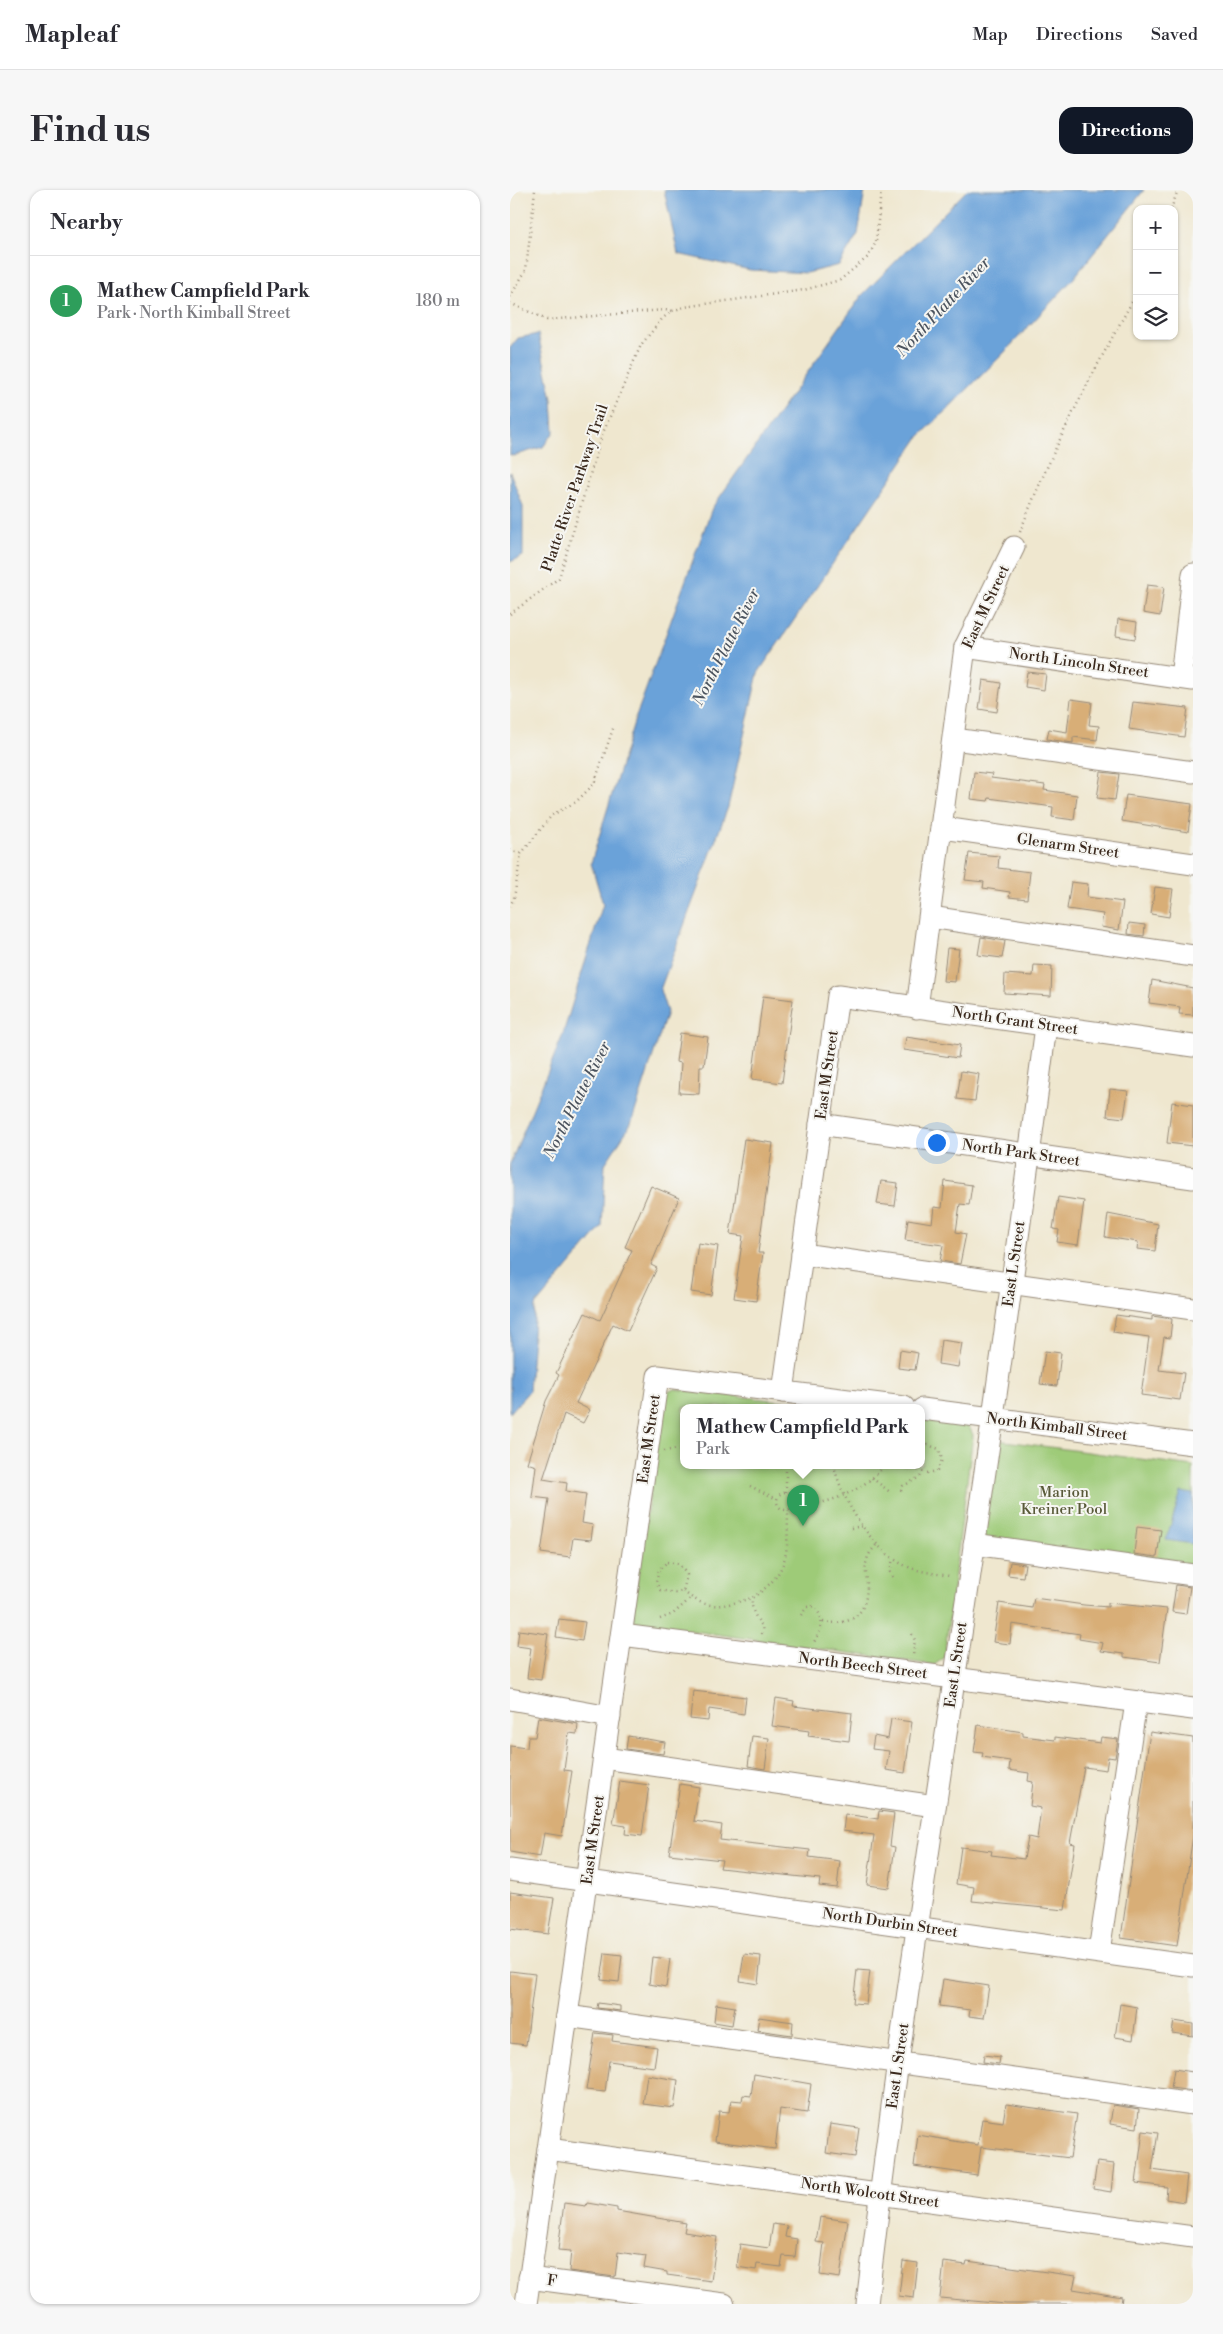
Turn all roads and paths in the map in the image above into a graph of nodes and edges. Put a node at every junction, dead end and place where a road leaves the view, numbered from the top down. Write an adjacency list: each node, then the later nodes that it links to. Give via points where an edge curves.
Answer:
1 (535, 190): 6 (path, via 526,270)
2 (881, 190): 8 (path, Platte River Parkway Trail, via 876,242 868,257 840,280 804,290 684,306)
3 (1178, 190): 4 (path)
4 (1172, 205)
5 (1136, 295): 9 (path, East M Street, via 1089,378 1047,464)
6 (510, 297)
7 (510, 303): 8 (path, via 547,320)
8 (672, 311): 11 (path, Platte River Parkway Trail, via 641,346 602,435 559,578)
9 (1014, 547): 12 (street, East M Street)
10 (1193, 581): 13 (street)
11 (510, 614)
12 (965, 647): 13 (street, North Lincoln Street); 15 (street, East M Street)
13 (1187, 679)
14 (614, 726): 19 (path, via 594,784 576,802 552,815)
15 (954, 739): 16 (street); 17 (street, East M Street)
16 (1193, 772)
17 (943, 828): 20 (street, Glenarm Street); 22 (street, East M Street)
18 (510, 850): 19 (path)
19 (521, 854): 21 (path)
20 (1193, 864)
21 (510, 906)
22 (930, 917): 23 (street); 25 (street, East M Street)
23 (1193, 956)
24 (838, 996): 25 (street, North Grant Street); 28 (street, East M Street)
25 (917, 1008): 26 (street, North Grant Street)
26 (1046, 1026): 27 (street, North Grant Street); 29 (street, East L Street)
27 (1193, 1046)
28 (820, 1124): 29 (street, North Park Street); 31 (street, East M Street)
29 (1029, 1154): 30 (street, North Park Street); 32 (street, East L Street)
30 (1193, 1178)
31 (802, 1254): 32 (street); 34 (street, East M Street)
32 (1011, 1284): 33 (street); 37 (street, East L Street)
33 (1193, 1309)
34 (783, 1392): 35 (street); 72 (street, East M Street, via 658,1376)
35 (880, 1404)
36 (925, 1410): 37 (street, North Kimball Street)
37 (992, 1418): 38 (street, North Kimball Street); 59 (street, East L Street)
38 (1193, 1444)
39 (925, 1448): 46 (path, via 939,1449 942,1460 937,1471)
40 (680, 1450): 41 (path)
41 (662, 1453)
42 (786, 1469): 49 (path)
43 (835, 1469): 52 (path)
44 (881, 1469): 47 (path)
45 (918, 1469): 46 (path)
46 (923, 1472): 51 (path, via 903,1486)
47 (872, 1478): 50 (path); 52 (path)
48 (750, 1486): 53 (path)
49 (786, 1492): 53 (path); 54 (path, via 794,1496)
50 (890, 1492)
51 (901, 1492)
52 (843, 1494): 54 (path, via 823,1502); 56 (path)
53 (777, 1499): 55 (path, via 779,1508)
54 (794, 1505): 55 (path)
55 (788, 1510): 66 (path, via 786,1558 772,1582)
56 (864, 1526): 57 (path); 58 (path)
57 (851, 1528)
58 (877, 1544): 60 (path); 69 (path, via 867,1558 866,1594 858,1614 841,1624)
59 (974, 1544): 61 (street); 75 (street, East L Street)
60 (893, 1559): 62 (path, via 920,1570); 63 (path, via 890,1572)
61 (1193, 1574)
62 (950, 1576)
63 (893, 1577)
64 (683, 1591): 64 (path, via 686,1575 680,1564 668,1562 658,1570 656,1582 660,1590); 65 (path)
65 (691, 1598): 66 (path, via 710,1606); 68 (path, via 673,1614)
66 (752, 1598): 70 (path, via 755,1617 763,1627)
67 (801, 1615): 69 (path, via 807,1607 814,1606)
68 (660, 1619)
69 (823, 1622): 73 (path)
70 (761, 1634)
71 (912, 1634): 74 (path, via 916,1640)
72 (622, 1635): 75 (street, North Beech Street); 79 (street, East M Street)
73 (814, 1642)
74 (913, 1657)
75 (955, 1678): 77 (street, North Beech Street); 81 (street, East L Street)
76 (510, 1699): 79 (street)
77 (1136, 1702): 78 (street, North Beech Street); 85 (street)
78 (1193, 1709)
79 (610, 1716): 80 (street, East M Street)
80 (604, 1758): 81 (street); 83 (street, East M Street)
81 (935, 1806): 84 (street, East L Street)
82 (510, 1870): 83 (street, North Durbin Street)
83 (587, 1879): 84 (street, North Durbin Street); 87 (street, East M Street)
84 (917, 1926): 85 (street, North Durbin Street); 88 (street, East L Street)
85 (1100, 1952): 86 (street, North Durbin Street)
86 (1193, 1966)
87 (567, 2016): 88 (street); 90 (street, East M Street)
88 (898, 2063): 89 (street); 91 (street, East L Street)
89 (1193, 2104)
90 (548, 2149): 91 (street, North Wolcott Street); 93 (street, East M Street)
91 (880, 2194): 92 (street, North Wolcott Street); 96 (street, East L Street)
92 (1193, 2237)
93 (529, 2278): 94 (street, East M Street); 95 (street, F)
94 (526, 2304)
95 (724, 2304)
96 (867, 2304)

